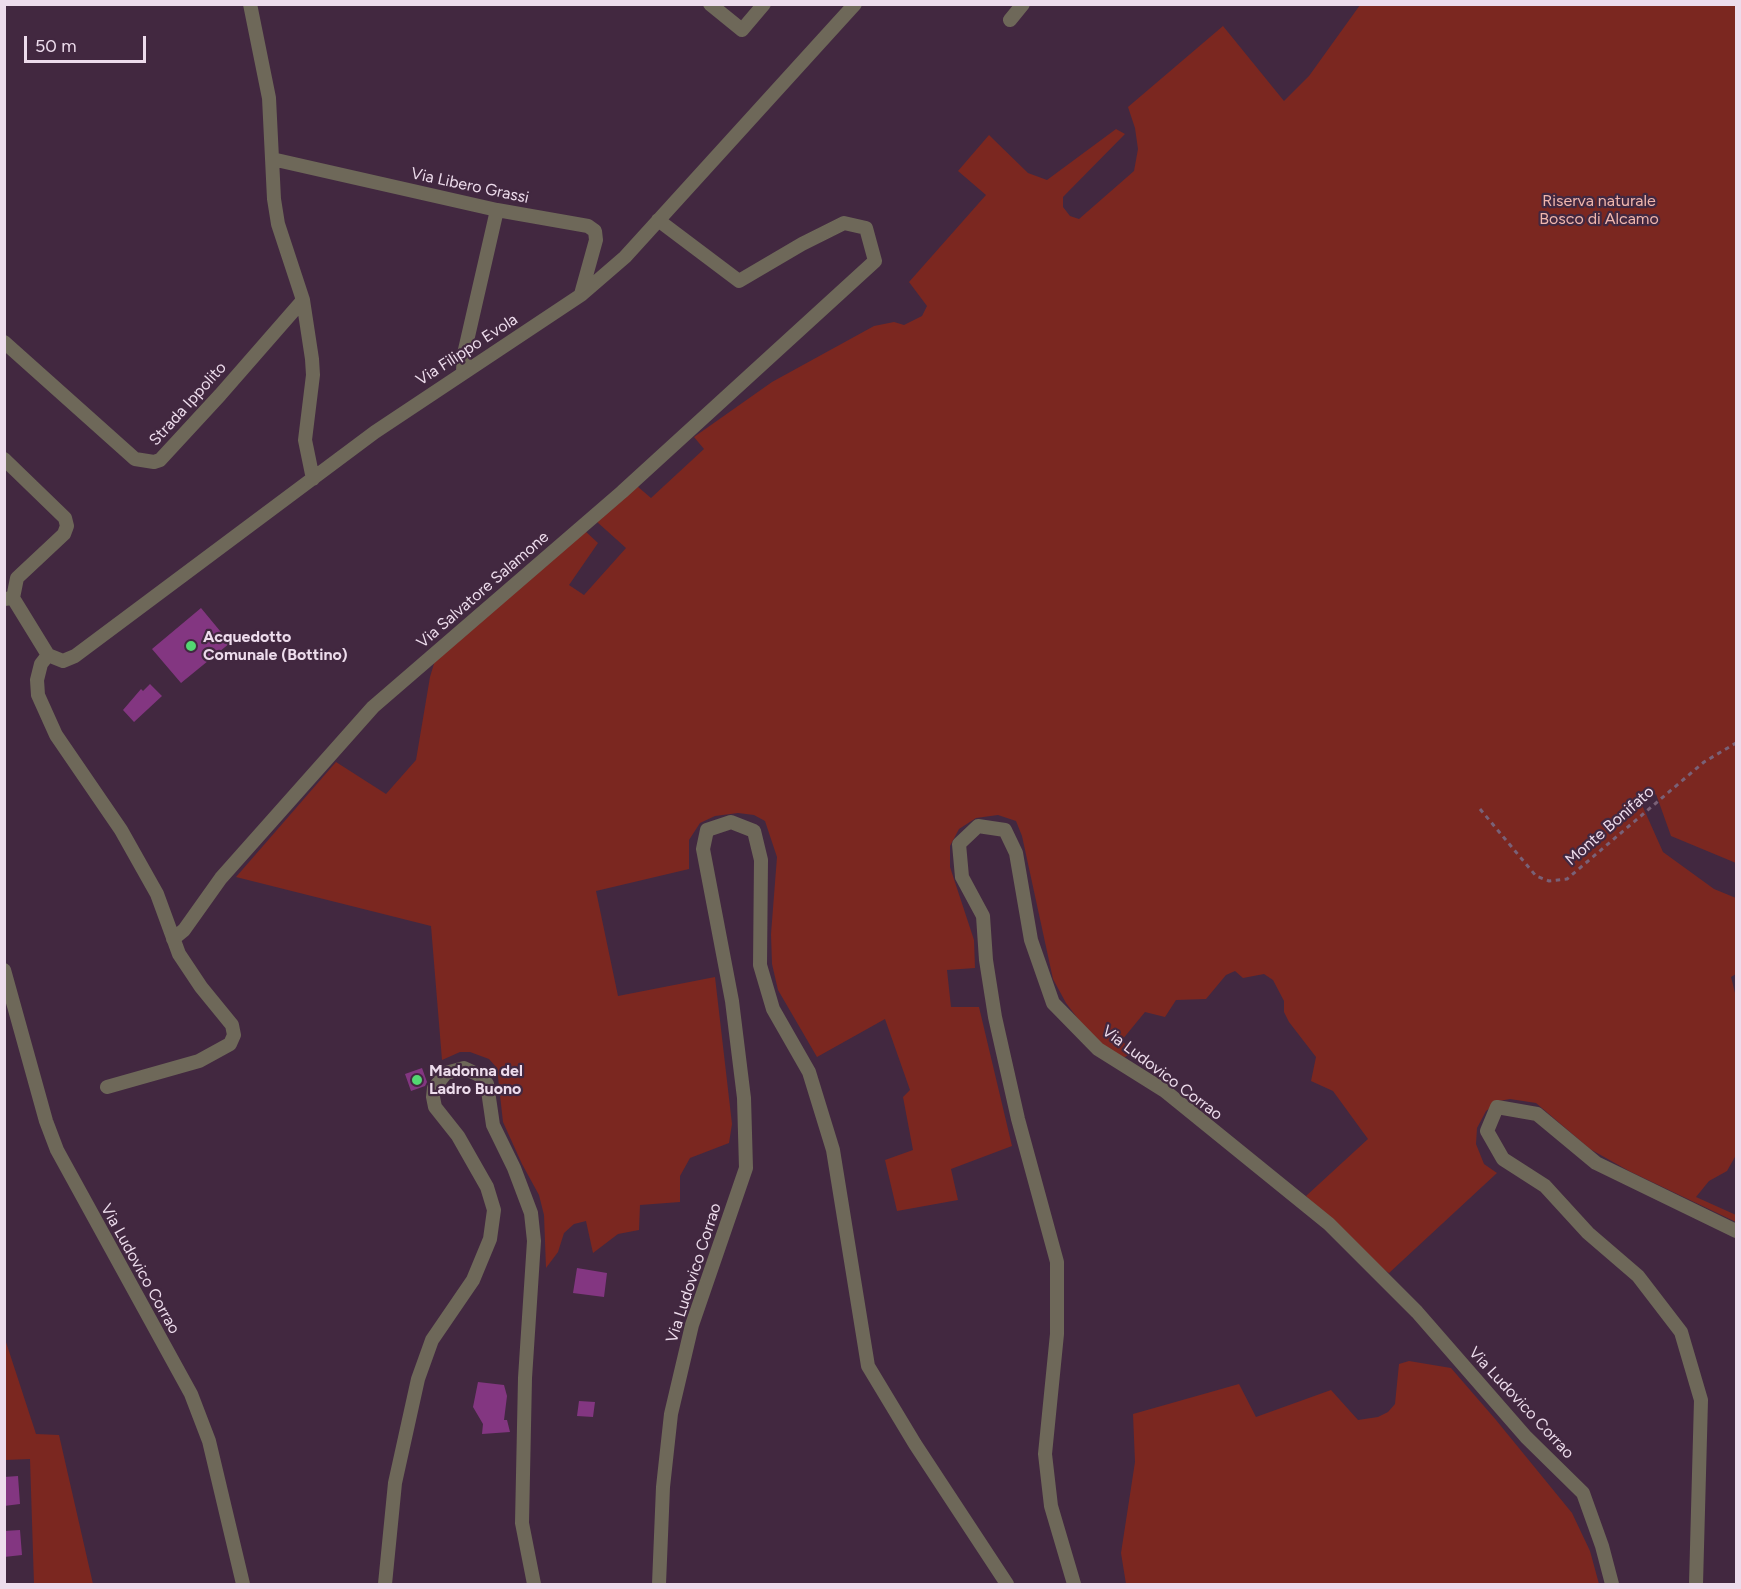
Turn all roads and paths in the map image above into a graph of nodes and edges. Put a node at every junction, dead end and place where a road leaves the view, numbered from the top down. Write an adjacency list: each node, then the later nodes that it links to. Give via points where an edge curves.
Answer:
1 (250, 4): 7 (street, via 269,98)
2 (710, 4): 3 (street, via 742,30)
3 (764, 4)
4 (855, 4): 9 (street, Via Filippo Evola)
5 (1023, 4): 6 (street)
6 (1010, 20)
7 (272, 159): 8 (street, Via Libero Grassi); 11 (street, via 278,224)
8 (497, 210): 10 (street, Via Libero Grassi, via 588,226 595,231); 13 (street)
9 (658, 220): 10 (street, Via Filippo Evola); 20 (street, Via Salvatore Salamone, via 739,281 844,223 866,228 875,261 622,492 373,707 221,878 184,930)
10 (581, 295): 13 (street, Via Filippo Evola)
11 (303, 300): 12 (street, Strada Ippolito, via 220,395 154,462 135,459); 15 (street, via 313,375 305,440)
12 (4, 342)
13 (463, 372): 15 (street, Via Filippo Evola)
14 (4, 459): 16 (street, via 65,518 67,526 64,534 17,578)
15 (313, 478): 17 (street, Via Filippo Evola, via 75,656 63,661)
16 (9, 598): 17 (street)
17 (48, 655): 20 (street, via 37,680 42,705 56,735 121,830 157,894)
18 (1737, 743): 19 (path, Monte Bonifato, via 1704,762 1567,879 1549,881 1536,876)
19 (1480, 809)
20 (173, 939): 22 (street, via 201,987 232,1025 234,1035 230,1044 199,1061)
21 (4, 970): 24 (street, Via Ludovico Corrao, via 57,1150 191,1394 209,1441)
22 (107, 1087)
23 (1737, 1231): 31 (street, via 1596,1163 1537,1114 1497,1107 1487,1131 1503,1159 1545,1186 1588,1233 1638,1276 1680,1332 1701,1400)
24 (243, 1584)
25 (384, 1584): 26 (street, via 395,1483 418,1379 432,1340 474,1280 490,1239 494,1210 487,1187 458,1136 435,1107 433,1097 434,1088 446,1073 464,1068 481,1076 487,1084 493,1125 531,1213 534,1241 525,1378 522,1523)
26 (534, 1584)
27 (659, 1584): 28 (street, Via Ludovico Corrao, via 671,1414 692,1325 746,1168 744,1098 732,1001 703,849 707,830 731,822 754,831 761,860 760,965 773,1009 809,1072 833,1150 868,1366)
28 (1007, 1584)
29 (1074, 1584): 30 (street, Via Ludovico Corrao, via 1051,1506 1045,1454 1058,1334 1057,1262 995,1017 983,916 963,877 959,844 978,826 1005,830 1016,853 1031,940 1053,1003 1098,1049 1165,1091 1329,1224 1417,1312 1526,1437 1583,1493)
30 (1612, 1584)
31 (1696, 1584)

